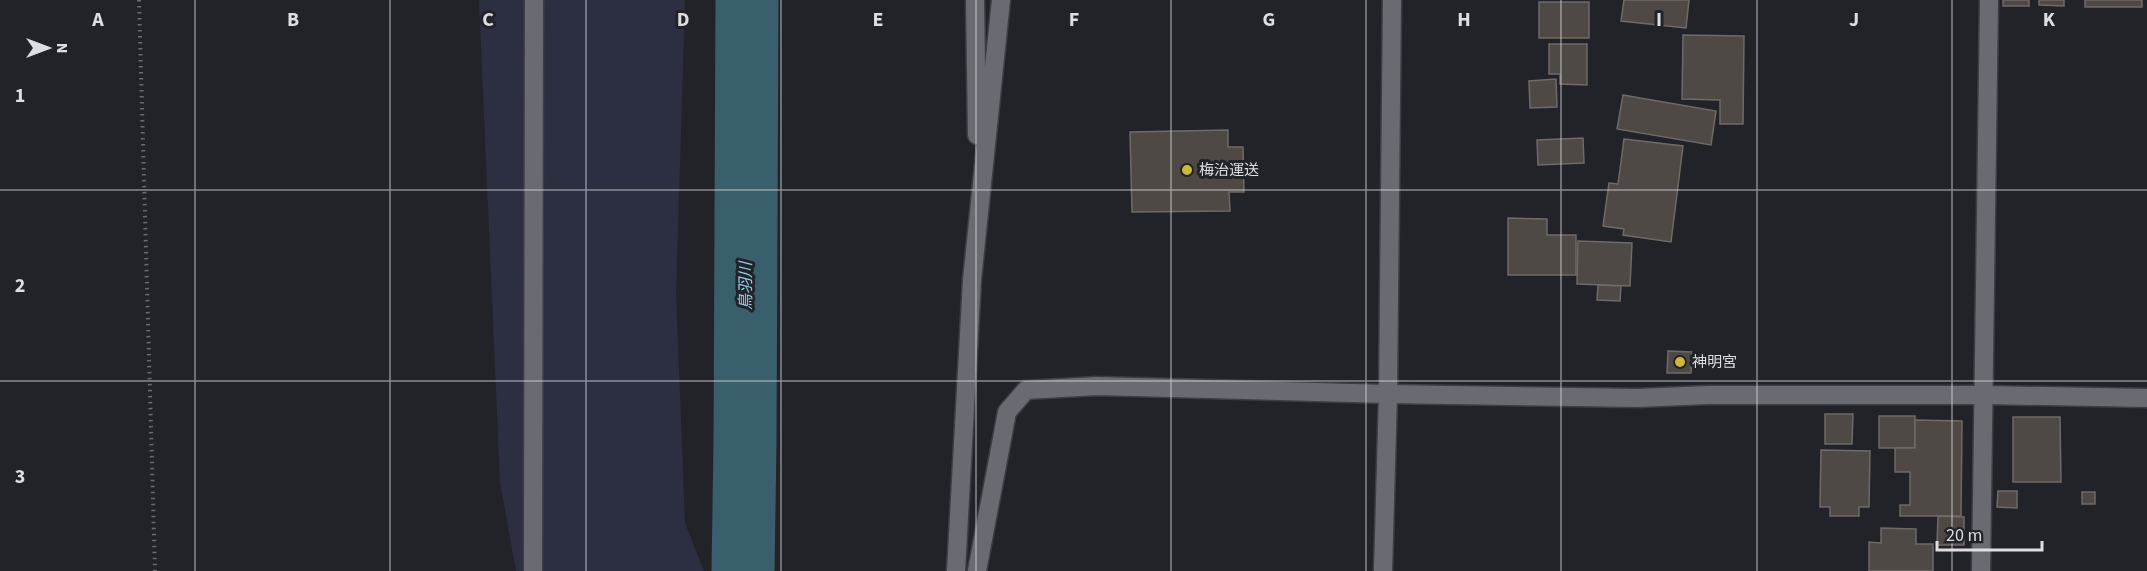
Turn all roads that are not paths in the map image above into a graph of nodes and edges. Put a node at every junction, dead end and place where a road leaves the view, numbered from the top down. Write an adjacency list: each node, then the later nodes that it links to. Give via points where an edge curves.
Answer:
1 (534, 0): 10 (street)
2 (975, 0): 6 (street)
3 (1001, 0): 6 (street)
4 (1392, 0): 7 (street)
5 (1989, 0): 8 (street)
6 (978, 217): 11 (street)
7 (1388, 394): 8 (street, via 1638,398); 12 (street, via 1097,386 1026,390 1007,412); 13 (street)
8 (1984, 395): 9 (street); 14 (street)
9 (2147, 398)
10 (533, 571)
11 (956, 571)
12 (977, 571)
13 (1383, 571)
14 (1981, 571)

